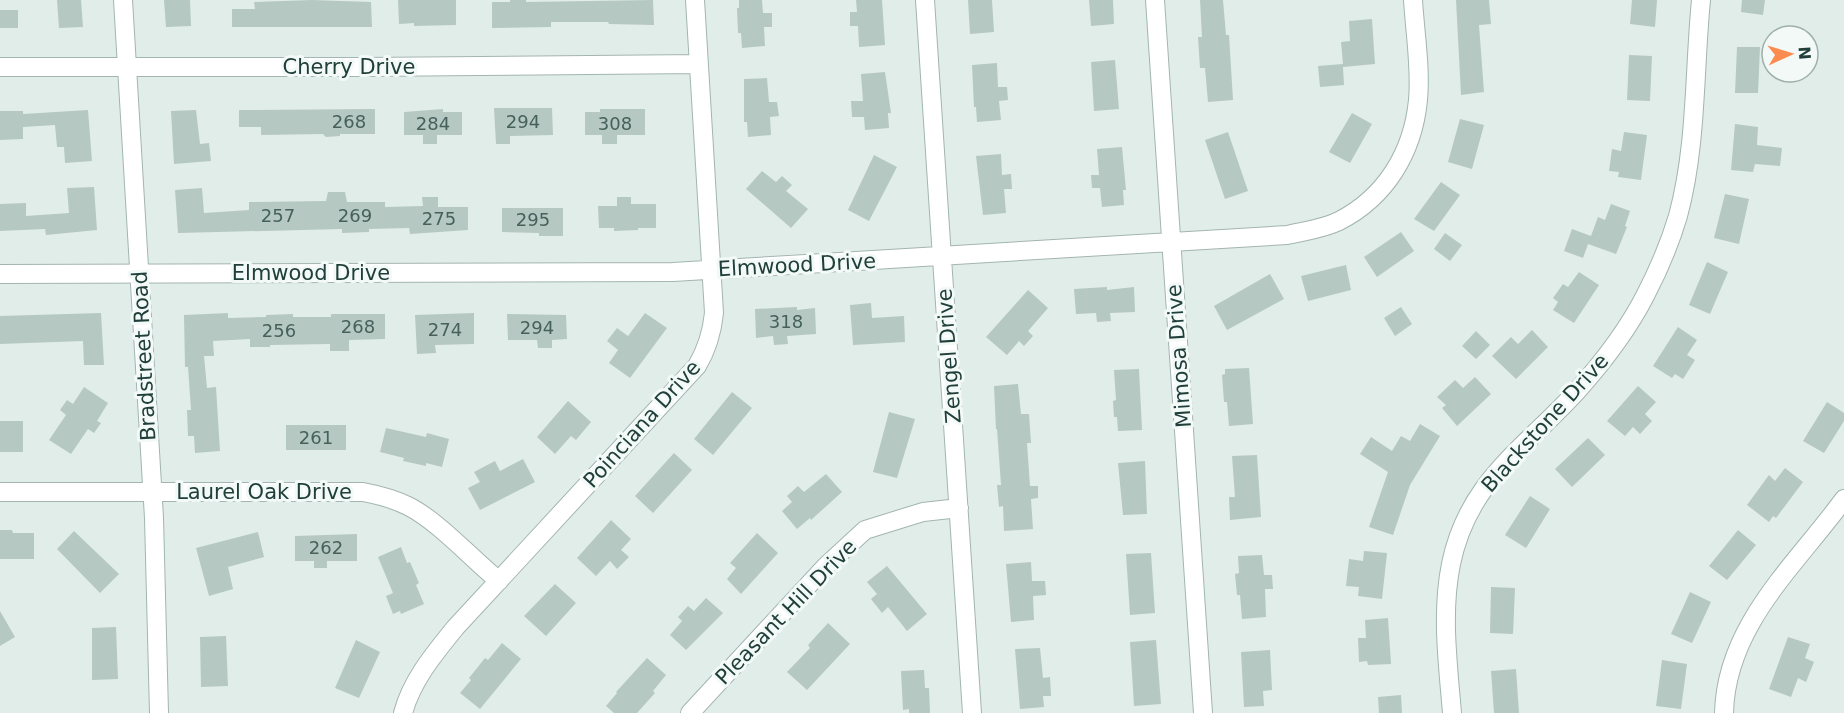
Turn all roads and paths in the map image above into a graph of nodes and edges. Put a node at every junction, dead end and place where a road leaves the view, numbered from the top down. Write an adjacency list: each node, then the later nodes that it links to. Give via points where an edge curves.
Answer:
1 (123, 0): 9 (street, Bradstreet Road)
2 (695, 0): 7 (street, Poinciana Drive)
3 (925, 0): 11 (street, Zengel Drive)
4 (1155, 0): 10 (street, Mimosa Drive)
5 (1413, 0): 10 (street, Elmwood Drive, via 1419,82 1415,124 1399,165 1381,189 1362,207 1320,229 1287,235)
6 (1701, 0): 25 (street, Blackstone Drive, via 1688,160 1678,216 1654,277 1626,329 1604,359 1498,468 1459,537 1449,571 1445,615)
7 (699, 64): 9 (street, Cherry Drive); 12 (street, Poinciana Drive)
8 (0, 67): 9 (street, Cherry Drive)
9 (127, 67): 13 (street, Bradstreet Road)
10 (1172, 242): 11 (street, Elmwood Drive); 24 (street, Mimosa Drive)
11 (942, 257): 12 (street, Elmwood Drive); 18 (street, Zengel Drive)
12 (712, 270): 13 (street, Elmwood Drive); 19 (street, Poinciana Drive, via 712,332 697,366)
13 (140, 273): 14 (street, Elmwood Drive); 15 (street, Bradstreet Road)
14 (0, 274)
15 (152, 491): 16 (street, Laurel Oak Drive); 19 (street, Laurel Oak Drive, via 362,492 382,496 426,518); 20 (street, Bradstreet Road)
16 (0, 492)
17 (1844, 499): 26 (street, via 1756,610 1730,669)
18 (959, 508): 22 (street, Pleasant Hill Drive, via 923,512 865,530 826,566); 23 (street, Zengel Drive)
19 (499, 581): 21 (street, Poinciana Drive, via 430,658)
20 (159, 713)
21 (402, 713)
22 (690, 713)
23 (972, 713)
24 (1203, 713)
25 (1452, 713)
26 (1724, 713)

